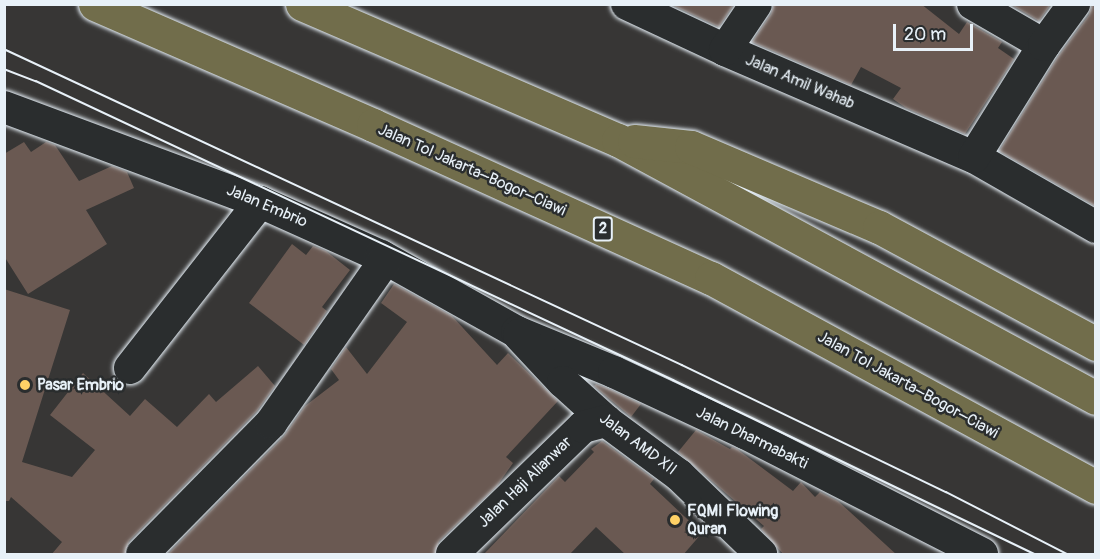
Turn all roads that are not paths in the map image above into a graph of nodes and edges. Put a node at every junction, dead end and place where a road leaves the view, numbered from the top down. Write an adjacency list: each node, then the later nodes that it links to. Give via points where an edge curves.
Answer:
1 (95, 4): 20 (highway, Jalan Tol Jakarta–Bogor–Ciawi / 2, via 711,278)
2 (302, 4): 10 (highway)
3 (627, 4): 8 (street, Jalan Amil Wahab)
4 (756, 4): 8 (street)
5 (973, 4): 7 (street)
6 (1074, 4): 7 (street)
7 (1044, 45): 11 (street)
8 (725, 50): 11 (street, Jalan Amil Wahab)
9 (4, 107): 12 (street, Jalan Embrio)
10 (618, 140): 16 (highway, via 691,147 869,223); 18 (highway)
11 (974, 157): 13 (street, Jalan Amil Wahab)
12 (260, 202): 14 (street, Jalan Embrio); 17 (street)
13 (1095, 227)
14 (386, 259): 15 (street, Jalan Embrio); 22 (street, via 271,423)
15 (517, 332): 19 (street, Jalan AMD XII); 24 (street, Jalan Dharmabakti, via 745,433)
16 (1095, 344)
17 (130, 368)
18 (1095, 398)
19 (606, 421): 21 (street, Jalan Haji Alianwar, via 583,427); 23 (street, Jalan AMD XII, via 657,456)
20 (1095, 487)
21 (465, 550)
22 (142, 555)
23 (762, 555)
24 (982, 555)

